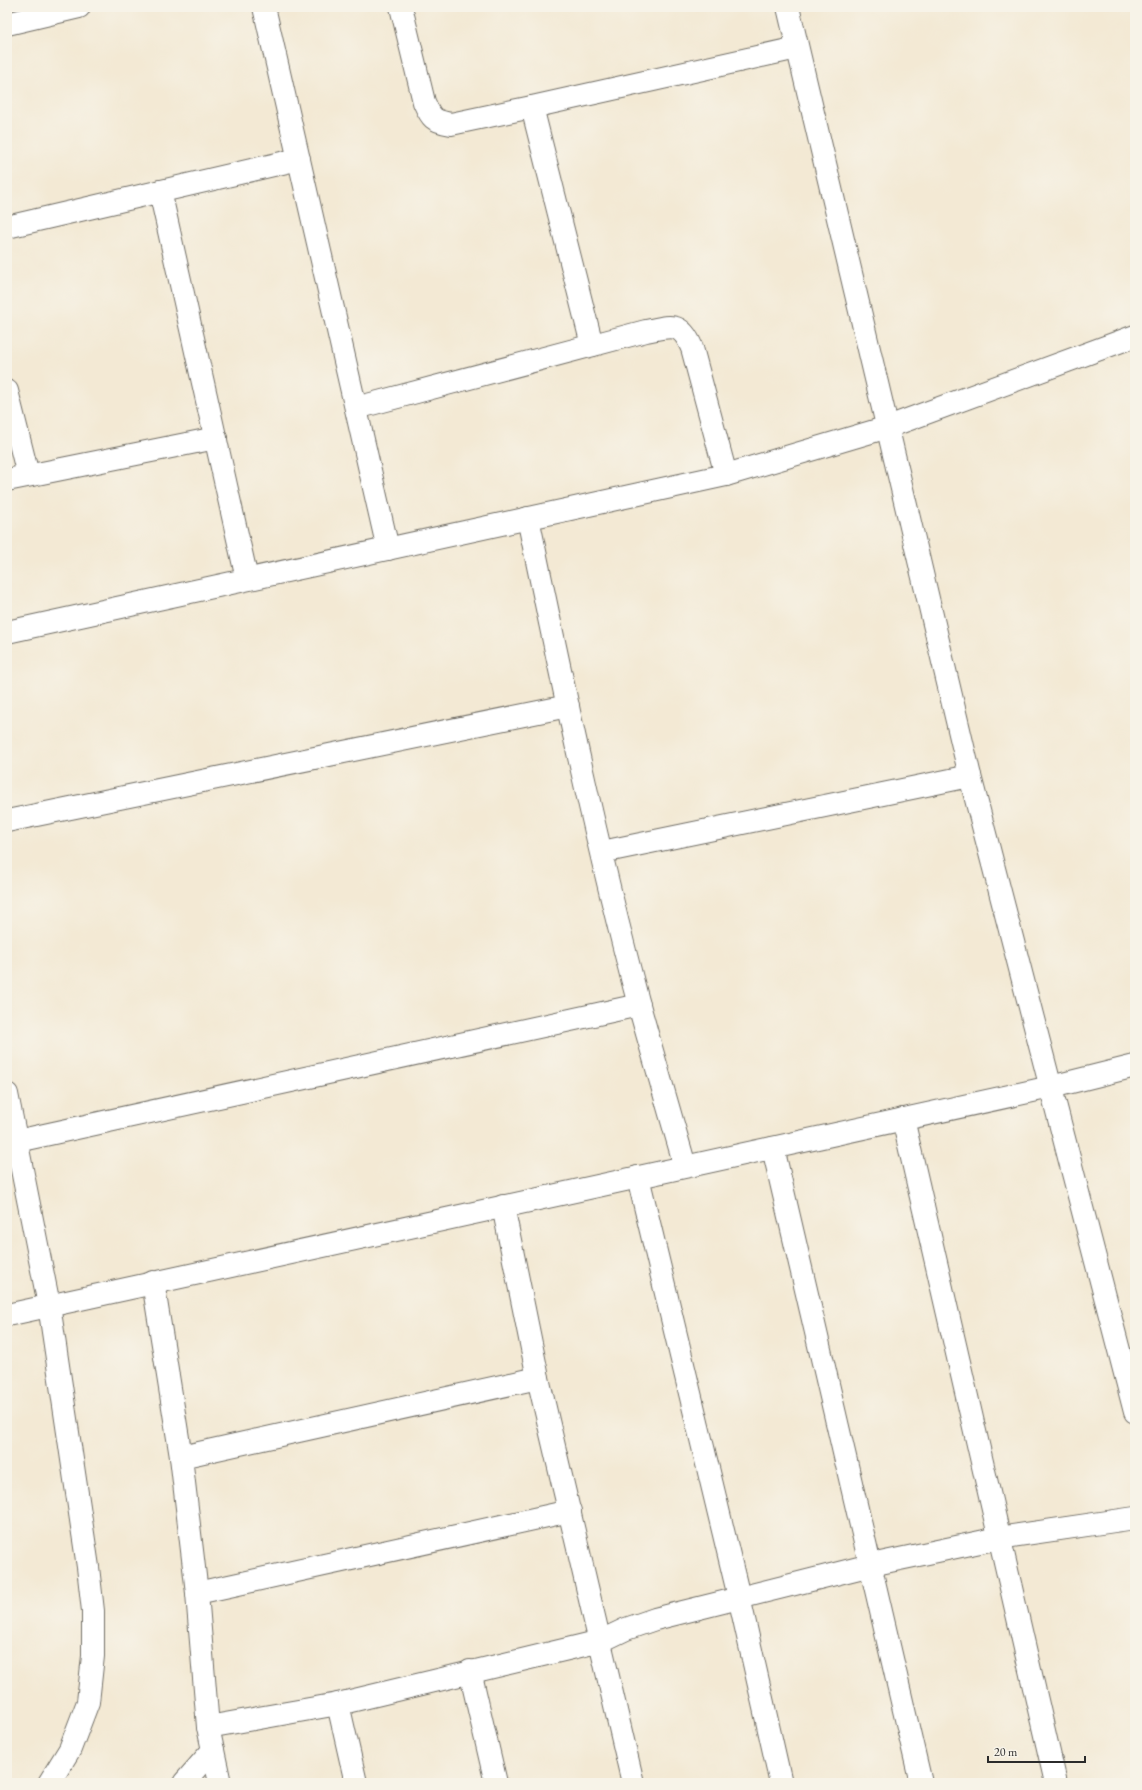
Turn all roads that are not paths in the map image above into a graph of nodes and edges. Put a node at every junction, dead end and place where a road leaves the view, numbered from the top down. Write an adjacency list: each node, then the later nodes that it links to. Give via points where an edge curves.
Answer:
1 (79, 7): 5 (street)
2 (264, 7): 9 (street)
3 (401, 7): 8 (street, via 424,102 430,115 438,121 451,124)
4 (788, 7): 7 (street)
5 (41, 11): 6 (street)
6 (7, 24)
7 (797, 48): 8 (street); 16 (street)
8 (532, 107): 13 (street)
9 (299, 159): 10 (street); 15 (street)
10 (160, 191): 11 (street); 17 (street)
11 (7, 227)
12 (1135, 336): 16 (street)
13 (592, 345): 15 (street); 19 (street, via 664,328 678,328 687,334)
14 (7, 391): 18 (street)
15 (356, 408): 22 (street)
16 (888, 427): 19 (street); 26 (street)
17 (216, 438): 18 (street); 23 (street)
18 (28, 475): 20 (street)
19 (726, 475): 21 (street)
20 (7, 480)
21 (528, 518): 22 (street); 25 (street)
22 (388, 549): 23 (street)
23 (248, 580): 24 (street)
24 (7, 632)
25 (568, 706): 27 (street); 28 (street)
26 (970, 776): 28 (street); 31 (street)
27 (7, 821)
28 (602, 852): 29 (street)
29 (639, 1005): 34 (street); 36 (street)
30 (1135, 1066): 31 (street)
31 (1051, 1087): 33 (street); 43 (street)
32 (7, 1094): 34 (street)
33 (903, 1119): 35 (street); 47 (street)
34 (17, 1140): 40 (street)
35 (773, 1148): 36 (street); 48 (street)
36 (685, 1166): 37 (street)
37 (638, 1177): 38 (street); 50 (street)
38 (503, 1206): 39 (street); 42 (street)
39 (153, 1282): 40 (street); 44 (street)
40 (49, 1305): 41 (street); 56 (street, via 93,1611 93,1656 88,1702 70,1748)
41 (7, 1315)
42 (538, 1378): 44 (street); 45 (street)
43 (1135, 1412)
44 (181, 1457): 49 (street)
45 (570, 1511): 49 (street); 51 (street)
46 (1135, 1518): 47 (street)
47 (999, 1538): 48 (street); 64 (street)
48 (871, 1565): 50 (street); 63 (street)
49 (198, 1593): 54 (street)
50 (739, 1598): 51 (street, via 655,1619); 62 (street)
51 (601, 1641): 52 (street); 61 (street)
52 (470, 1671): 53 (street); 60 (street)
53 (338, 1704): 54 (street); 59 (street)
54 (208, 1728): 55 (street)
55 (213, 1750): 57 (street); 58 (street)
56 (49, 1783)
57 (184, 1783)
58 (220, 1783)
59 (356, 1783)
60 (496, 1783)
61 (633, 1783)
62 (781, 1783)
63 (921, 1783)
64 (1056, 1783)

